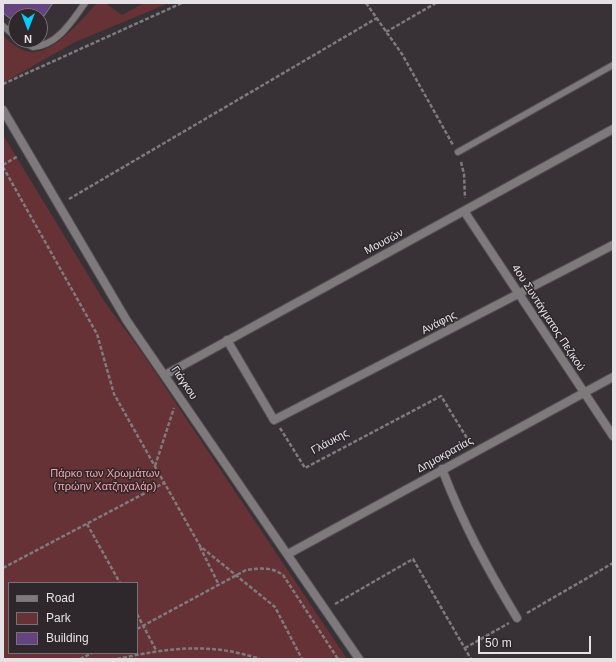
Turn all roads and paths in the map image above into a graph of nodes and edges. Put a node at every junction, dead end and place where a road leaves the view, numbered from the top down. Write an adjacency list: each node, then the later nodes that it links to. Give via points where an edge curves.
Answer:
1 (85, 3): 7 (lane, via 61,34)
2 (182, 3): 9 (path)
3 (366, 3): 5 (path)
4 (436, 3): 6 (path)
5 (377, 18): 6 (path); 15 (path)
6 (386, 32): 13 (path, via 402,54)
7 (48, 42)
8 (613, 65): 13 (lane)
9 (3, 84)
10 (3, 110): 12 (street, Γιάγκου)
11 (613, 129): 16 (street, Μουσών)
12 (26, 151): 14 (path); 15 (street, Γιάγκου)
13 (458, 152): 16 (path, via 464,174)
14 (3, 166): 27 (path, via 97,334 114,394)
15 (58, 206): 20 (street, Γιάγκου, via 127,320)
16 (464, 211): 18 (street, 4ου Συντάγματος Πεζικού); 19 (street, Μουσών)
17 (613, 245): 18 (street, Ανάφης)
18 (519, 294): 22 (street, 4ου Συντάγματος Πεζικού); 24 (street, Ανάφης)
19 (226, 340): 20 (street, Μουσών); 24 (street)
20 (165, 374): 23 (street, Γιάγκου)
21 (613, 377): 22 (street, Δημοκρατίας)
22 (584, 393): 25 (street, 4ου Συντάγματος Πεζικού); 26 (street, Δημοκρατίας)
23 (178, 394): 27 (path); 32 (street, Γιάγκου)
24 (274, 420): 26 (path, Γλάυκης, via 305,468 440,396)
25 (613, 436)
26 (475, 452): 28 (street, Δημοκρατίας)
27 (155, 466): 29 (path)
28 (442, 469): 32 (street, Δημοκρατίας); 40 (street, via 471,538)
29 (164, 483): 30 (path); 31 (path)
30 (87, 524): 34 (path); 36 (path)
31 (200, 546): 35 (path); 37 (path)
32 (288, 554): 38 (street, Γιάγκου)
33 (613, 563): 40 (path)
34 (3, 568)
35 (235, 576): 37 (path); 49 (path, via 276,607); 50 (path, via 246,570 276,569 283,575)
36 (119, 582)
37 (219, 585): 41 (path)
38 (326, 610): 43 (path, via 413,559); 51 (street, Γιάγκου)
39 (138, 616): 41 (path)
40 (517, 618): 43 (path)
41 (143, 625): 42 (path); 44 (path)
42 (138, 628)
43 (465, 648): 52 (path)
44 (156, 650): 47 (path); 48 (path, via 214,648)
45 (90, 654): 46 (path)
46 (80, 659)
47 (117, 659)
48 (260, 659)
49 (302, 659)
50 (338, 659)
51 (360, 659)
52 (471, 659)

